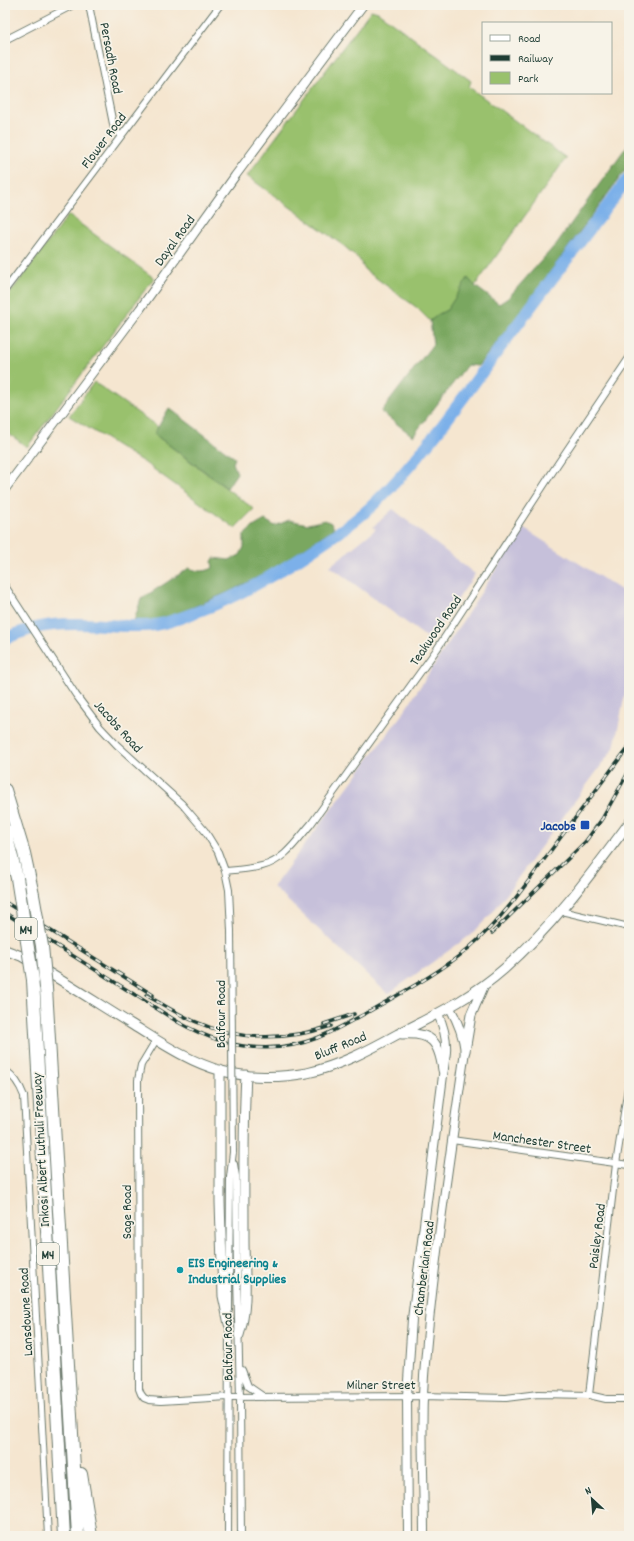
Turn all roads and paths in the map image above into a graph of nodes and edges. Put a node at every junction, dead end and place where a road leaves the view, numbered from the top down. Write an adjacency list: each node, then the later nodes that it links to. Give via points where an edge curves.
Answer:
1 (74, 5): 5 (street)
2 (89, 5): 6 (street, Persadh Road, via 114,129)
3 (220, 5): 6 (street, Flower Road)
4 (363, 5): 9 (street, Dayal Road)
5 (5, 40)
6 (121, 136): 7 (street, Flower Road)
7 (5, 290)
8 (629, 358): 14 (street, Teakwood Road, via 438,649 311,824 291,849 279,858 262,866)
9 (5, 490)
10 (5, 586): 14 (street, Jacobs Road, via 76,695 106,734 198,821 218,852)
11 (5, 790): 44 (highway, Inkosi Albert Luthuli Freeway / M4, bridge, via 24,853 42,946)
12 (629, 823): 15 (main road, Bluff Road)
13 (5, 830): 45 (highway, Inkosi Albert Luthuli Freeway / M4, bridge, via 17,878 32,980)
14 (225, 871): 30 (street, Balfour Road, bridge, via 229,890 231,931)
15 (561, 912): 16 (street); 18 (main road, Bluff Road, via 506,968)
16 (629, 927)
17 (5, 950): 22 (main road, Bluff Road, via 21,956)
18 (483, 987): 19 (main road, Bluff Road); 23 (main road, via 471,1015)
19 (450, 1008): 20 (main road, Bluff Road); 23 (street, Chamberlain Road, via 461,1032)
20 (438, 1014): 21 (main road, Bluff Road); 26 (street, Chamberlain Road, via 444,1027 446,1041)
21 (398, 1034): 26 (main road, via 416,1033 432,1041 439,1049); 27 (main road, Bluff Road, via 340,1063 306,1073)
22 (156, 1040): 25 (main road, Bluff Road, via 186,1057); 36 (street, Sage Road, via 141,1065 138,1080)
23 (464, 1051): 29 (street, Chamberlain Road)
24 (5, 1070): 48 (street, Lansdowne Road, via 16,1079 24,1096)
25 (220, 1070): 27 (main road, Bluff Road); 33 (main road, via 223,1296)
26 (443, 1070): 38 (street, Chamberlain Road, via 412,1319)
27 (246, 1075): 34 (main road, via 245,1288)
28 (629, 1081): 31 (street, Paisley Road)
29 (452, 1140): 31 (street, Manchester Street); 39 (street, Chamberlain Road)
30 (233, 1155): 33 (street, Balfour Road, via 230,1177); 34 (street, Balfour Road, via 236,1176)
31 (616, 1164): 32 (street, Manchester Street); 37 (street, Paisley Road)
32 (629, 1165)
33 (229, 1324): 40 (street, Balfour Road)
34 (240, 1335): 35 (street, Balfour Road)
35 (239, 1360): 41 (street, Balfour Road); 42 (street, via 248,1386)
36 (139, 1389): 40 (street, Milner Street, via 144,1398 149,1400)
37 (589, 1395): 39 (street, Milner Street, via 538,1394 506,1398); 43 (street, Milner Street, via 606,1399)
38 (407, 1396): 39 (street, Milner Street); 42 (street, Milner Street); 51 (street, Chamberlain Road)
39 (423, 1396): 52 (street, Chamberlain Road)
40 (228, 1398): 41 (street, Milner Street); 46 (street, Balfour Road)
41 (240, 1398): 42 (street, Milner Street); 47 (street, Balfour Road)
42 (264, 1398)
43 (629, 1399)
44 (70, 1408): 49 (highway, Inkosi Albert Luthuli Freeway / M4); 50 (highway)
45 (64, 1533)
46 (228, 1535): 47 (street)
47 (240, 1535)
48 (48, 1536)
49 (78, 1536)
50 (91, 1536)
51 (408, 1536)
52 (424, 1536)

